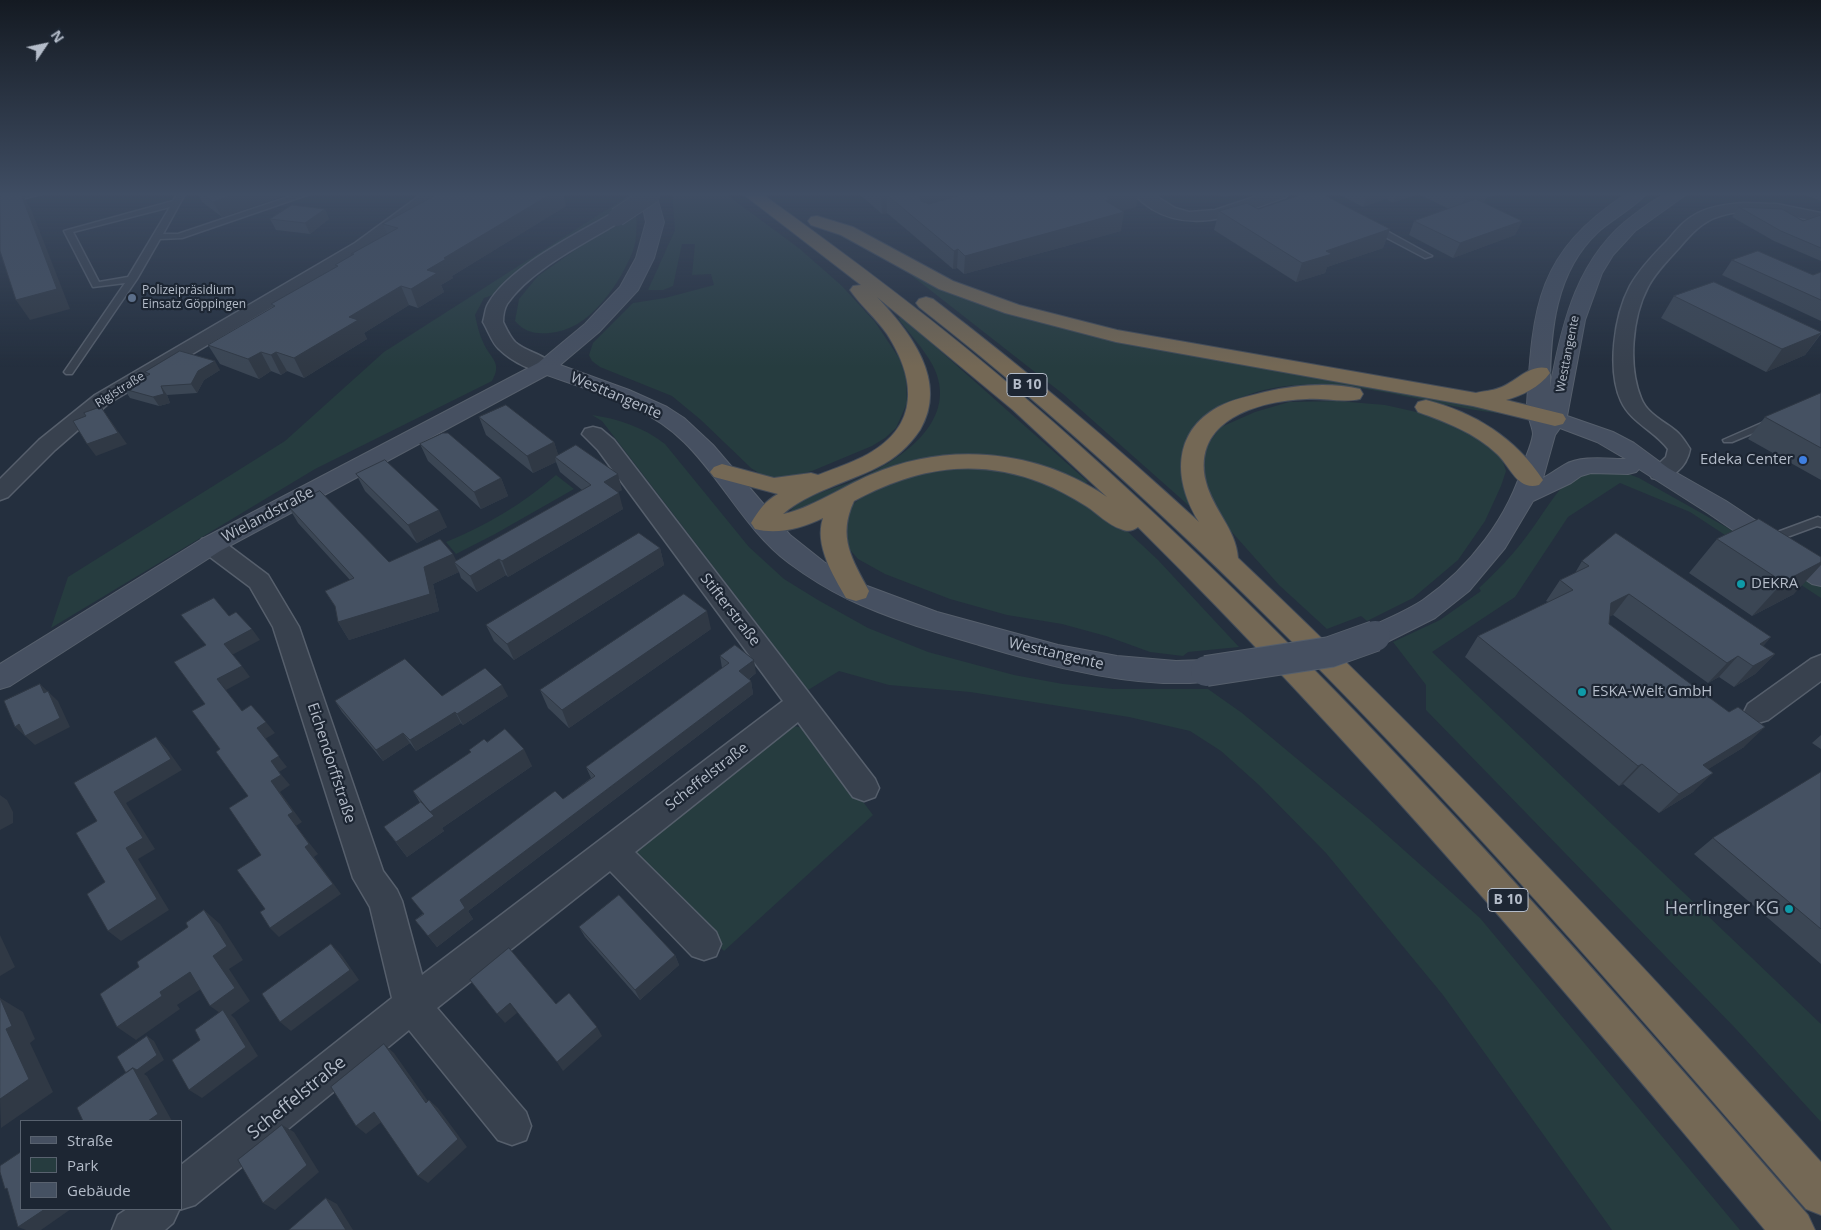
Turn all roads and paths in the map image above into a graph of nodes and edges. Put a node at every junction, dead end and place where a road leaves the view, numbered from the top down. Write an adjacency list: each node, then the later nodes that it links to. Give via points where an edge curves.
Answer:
1 (79, 251): 15 (lane, via 96,285)
2 (149, 251): 15 (lane)
3 (354, 251): 30 (street, Rigistraße, via 102,399 47,445)
4 (562, 251): 16 (street, bridge, via 512,288 497,305 493,322 506,345)
5 (647, 251): 16 (main road, Wielandstraße, via 628,290 592,328)
6 (829, 251): 14 (highway, B 10)
7 (858, 251): 35 (highway, B 10, via 1031,388 1134,477)
8 (884, 251): 19 (highway, B 10, via 946,285 1012,309 1116,336)
9 (1419, 251): 13 (lane)
10 (1571, 251): 18 (main road, Westtangente, via 1559,272 1548,306)
11 (1607, 251): 22 (main road, Westtangente, via 1587,281)
12 (1666, 251): 27 (street, via 1638,287 1623,349 1631,402 1679,448 1675,462)
13 (1428, 256)
14 (838, 258): 29 (highway, via 852,281 903,344 916,368 921,394 920,409 908,432); 35 (highway, B 10, via 915,317)
15 (133, 279): 17 (lane)
16 (545, 367): 26 (main road, Westtangente, via 657,410 691,436); 34 (main road, Wielandstraße)
17 (69, 372)
18 (1539, 373): 19 (highway, via 1514,391 1499,397); 22 (main road, Westtangente)
19 (1473, 399): 22 (highway)
20 (1426, 407): 22 (highway, via 1504,422); 28 (highway, via 1472,426 1493,439 1509,452); 35 (highway, via 1345,393 1301,392 1248,402 1213,421 1196,441 1191,454 1195,485 1222,539)
21 (1787, 415): 24 (lane)
22 (1546, 422): 25 (main road, via 1580,445); 27 (main road, via 1605,437); 28 (main road, Westtangente, via 1541,452)
23 (592, 434): 40 (street, Stifterstraße, via 606,445)
24 (1728, 440)
25 (1628, 467): 27 (main road); 28 (main road, via 1591,466)
26 (722, 472): 29 (highway, via 774,486 806,480); 31 (main road, Westtangente)
27 (1660, 473): 33 (main road)
28 (1527, 488): 37 (main road, Westtangente, bridge, via 1484,560 1434,606 1407,622 1330,652 1206,671 1148,671 1100,666 1044,654 924,619)
29 (836, 489): 31 (highway, via 790,498 774,508); 35 (highway, via 933,462 982,460 1013,465 1070,485 1132,526 1162,553); 37 (highway, via 832,536 836,552)
30 (0, 492)
31 (764, 523): 37 (main road, Westtangente, via 796,555)
32 (1821, 523): 33 (lane, via 1818,521)
33 (1766, 541): 36 (main road)
34 (211, 545): 39 (main road, Wielandstraße); 45 (street, Eichendorffstraße, via 259,581 286,627 369,878 385,901)
35 (1218, 572): 48 (highway, B 10, via 1389,723 1525,864); 49 (highway, B 10, via 1293,667 1494,884)
36 (1821, 577)
37 (856, 591)
38 (1821, 666): 41 (street)
39 (0, 678)
40 (801, 702): 42 (street, Stifterstraße); 43 (street, Scheffelstraße)
41 (1758, 712)
42 (864, 788)
43 (612, 851): 44 (street); 45 (street, Scheffelstraße)
44 (704, 944)
45 (412, 1005): 46 (street); 47 (street, Scheffelstraße)
46 (512, 1126)
47 (182, 1190)
48 (1821, 1194)
49 (1793, 1230)

